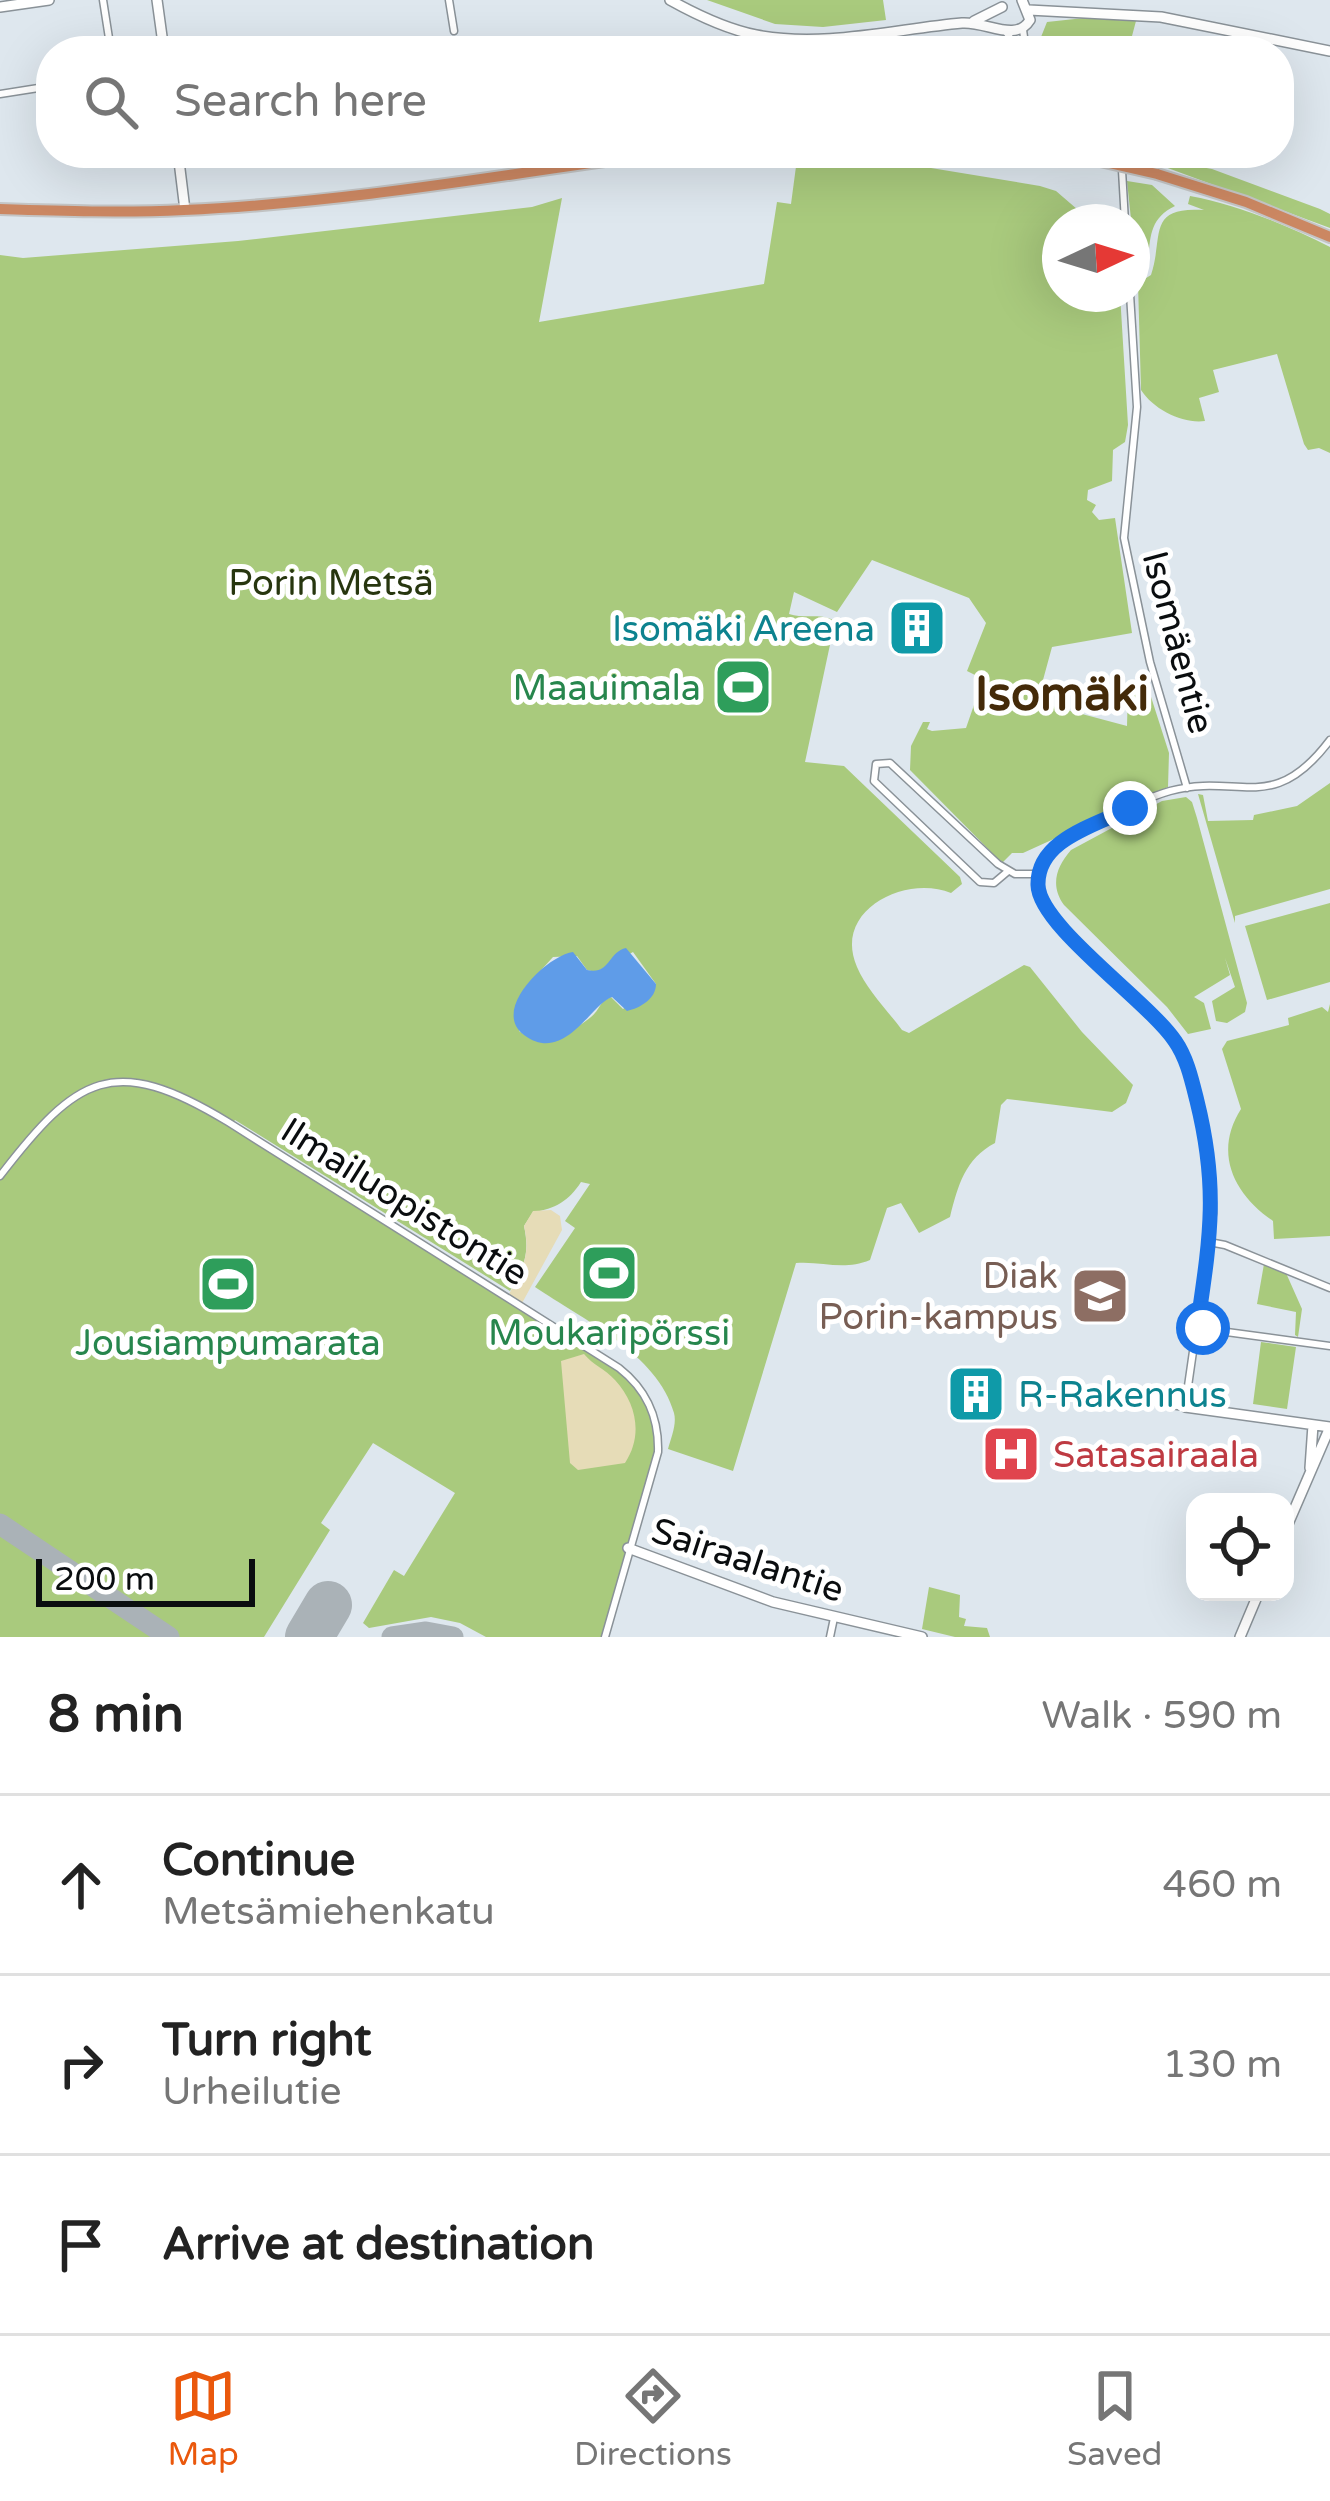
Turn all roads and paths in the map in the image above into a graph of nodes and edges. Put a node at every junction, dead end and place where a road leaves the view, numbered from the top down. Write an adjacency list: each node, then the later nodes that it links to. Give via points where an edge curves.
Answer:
1 (49, 0): 8 (main road)
2 (103, 0): 14 (street)
3 (157, 0): 15 (main road)
4 (449, 0): 13 (street)
5 (670, 0): 16 (main road)
6 (1004, 4): 7 (main road); 10 (main road); 11 (main road)
7 (1025, 5): 9 (main road); 12 (main road)
8 (0, 7)
9 (1060, 14): 12 (main road); 20 (main road, via 1161,17)
10 (969, 22): 11 (main road); 17 (main road)
11 (1004, 28): 12 (main road); 18 (street)
12 (1025, 28): 19 (street)
13 (454, 31)
14 (109, 36)
15 (162, 36)
16 (767, 36)
17 (848, 36)
18 (1011, 36)
19 (1024, 36)
20 (1255, 36)
21 (1294, 44): 22 (main road)
22 (1330, 51)
23 (36, 88): 24 (street)
24 (0, 94)
25 (180, 168): 31 (main road)
26 (553, 168): 31 (highway)
27 (1122, 168): 29 (street)
28 (1131, 168): 32 (highway, bridge, via 1246,202)
29 (1124, 204)
30 (0, 209): 31 (highway)
31 (185, 210)
32 (1330, 238)
33 (1131, 312): 35 (street, Isomäentie, via 1137,406 1124,538)
34 (1330, 740): 35 (street, via 1299,772 1264,788)
35 (1187, 788): 37 (street, via 1068,838)
36 (1007, 872): 36 (street, via 890,763 876,764 874,782 980,882); 37 (street)
37 (1039, 874): 39 (street, via 1044,908 1181,1052 1210,1164)
38 (0, 1176): 49 (street, Ilmailuopistontie, via 70,1098 124,1083 184,1095 635,1380 658,1436)
39 (1209, 1243): 40 (street); 41 (street)
40 (1330, 1288)
41 (1197, 1328): 42 (street); 44 (street)
42 (1330, 1346)
43 (1170, 1405): 44 (street)
44 (1185, 1406): 45 (main road)
45 (1313, 1425): 46 (main road); 47 (main road)
46 (1330, 1427): 47 (main road)
47 (1310, 1473): 48 (main road)
48 (1294, 1510)
49 (628, 1548): 51 (main road, Sairaalantie); 52 (street, Ilmailuopistontie)
50 (1255, 1601): 55 (main road)
51 (834, 1618): 53 (street); 54 (main road, Sairaalantie)
52 (605, 1637)
53 (830, 1637)
54 (922, 1637)
55 (1240, 1637)

